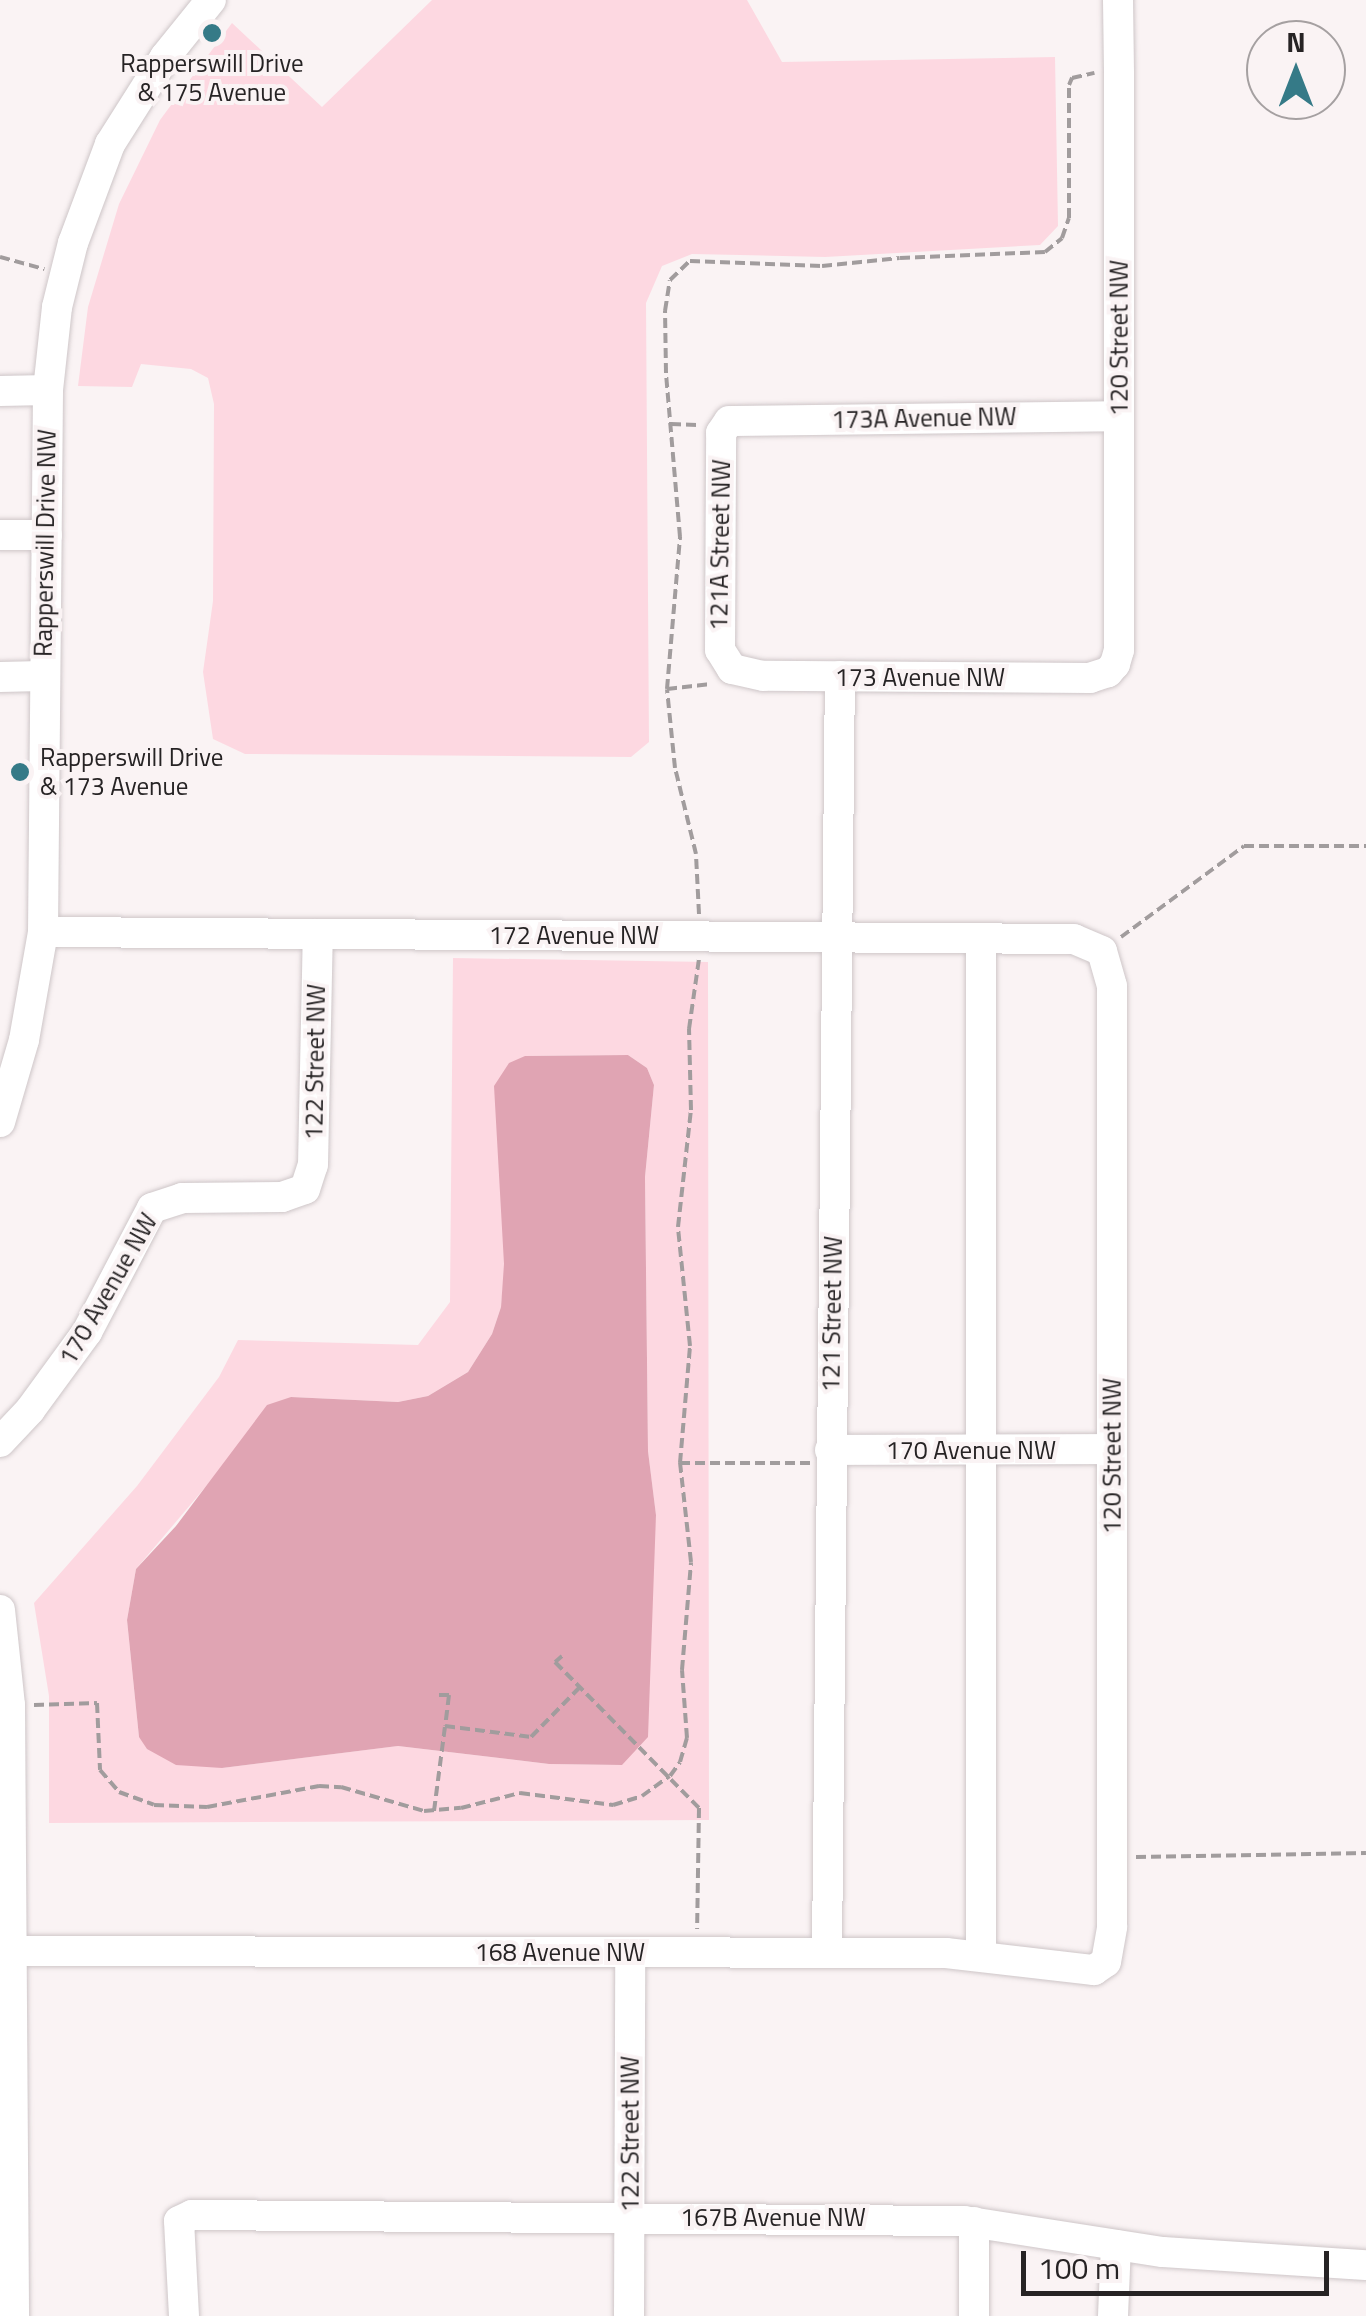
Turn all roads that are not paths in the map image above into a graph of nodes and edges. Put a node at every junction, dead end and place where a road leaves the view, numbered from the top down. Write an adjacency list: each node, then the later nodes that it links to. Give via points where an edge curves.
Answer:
1 (212, 0): 3 (street, Rapperswill Drive NW, via 165,57 110,144 64,275)
2 (1118, 0): 5 (street, 120 Street NW)
3 (48, 390): 4 (street); 8 (street, Rapperswill Drive NW)
4 (0, 391)
5 (1119, 416): 6 (street, 173A Avenue NW); 10 (street, 120 Street NW, via 1118,657)
6 (729, 421): 9 (street, 121A Street NW, via 721,433 718,640)
7 (0, 535): 8 (street)
8 (48, 535): 11 (street, Rapperswill Drive NW)
9 (732, 669): 12 (street, 173 Avenue NW)
10 (1108, 672): 12 (street, 173 Avenue NW, via 1090,678)
11 (42, 676): 13 (street); 14 (street, Rapperswill Drive NW)
12 (840, 676): 16 (street, 121 Street NW)
13 (0, 677)
14 (43, 932): 15 (street, 172 Avenue NW); 19 (street, Rapperswill Drive NW, via 24,1040)
15 (318, 934): 16 (street, 172 Avenue NW); 20 (street, 122 Street NW, via 313,1164)
16 (839, 936): 17 (street, 172 Avenue NW); 24 (street, 121 Street NW)
17 (981, 940): 18 (street, 172 Avenue NW, via 1074,939); 22 (street)
18 (1102, 951): 23 (street, 120 Street NW, via 1112,986)
19 (0, 1122)
20 (304, 1188): 21 (street, 170 Avenue NW, via 282,1197 182,1198 152,1208 87,1332)
21 (0, 1442)
22 (983, 1450): 23 (street, 170 Avenue NW); 24 (street, 170 Avenue NW); 29 (street)
23 (1112, 1450): 30 (street, 120 Street NW, via 1112,1927)
24 (830, 1456): 28 (street, 121 Street NW)
25 (0, 1610): 26 (street, via 10,1705)
26 (10, 1951): 27 (street, 168 Avenue NW); 35 (street)
27 (630, 1952): 28 (street, 168 Avenue NW); 31 (street, 122 Street NW)
28 (827, 1952): 29 (street, 168 Avenue NW)
29 (981, 1956): 30 (street, 168 Avenue NW, via 1082,1970)
30 (1106, 1962)
31 (630, 2216): 32 (street, 167B Avenue NW); 36 (street, 167B Avenue NW, via 192,2215 179,2222); 37 (street, 122 Street NW)
32 (974, 2222): 33 (street, 167B Avenue NW); 38 (street)
33 (1116, 2245): 34 (street, 167B Avenue NW); 39 (street)
34 (1366, 2265)
35 (14, 2316)
36 (184, 2316)
37 (629, 2316)
38 (974, 2316)
39 (1113, 2316)

